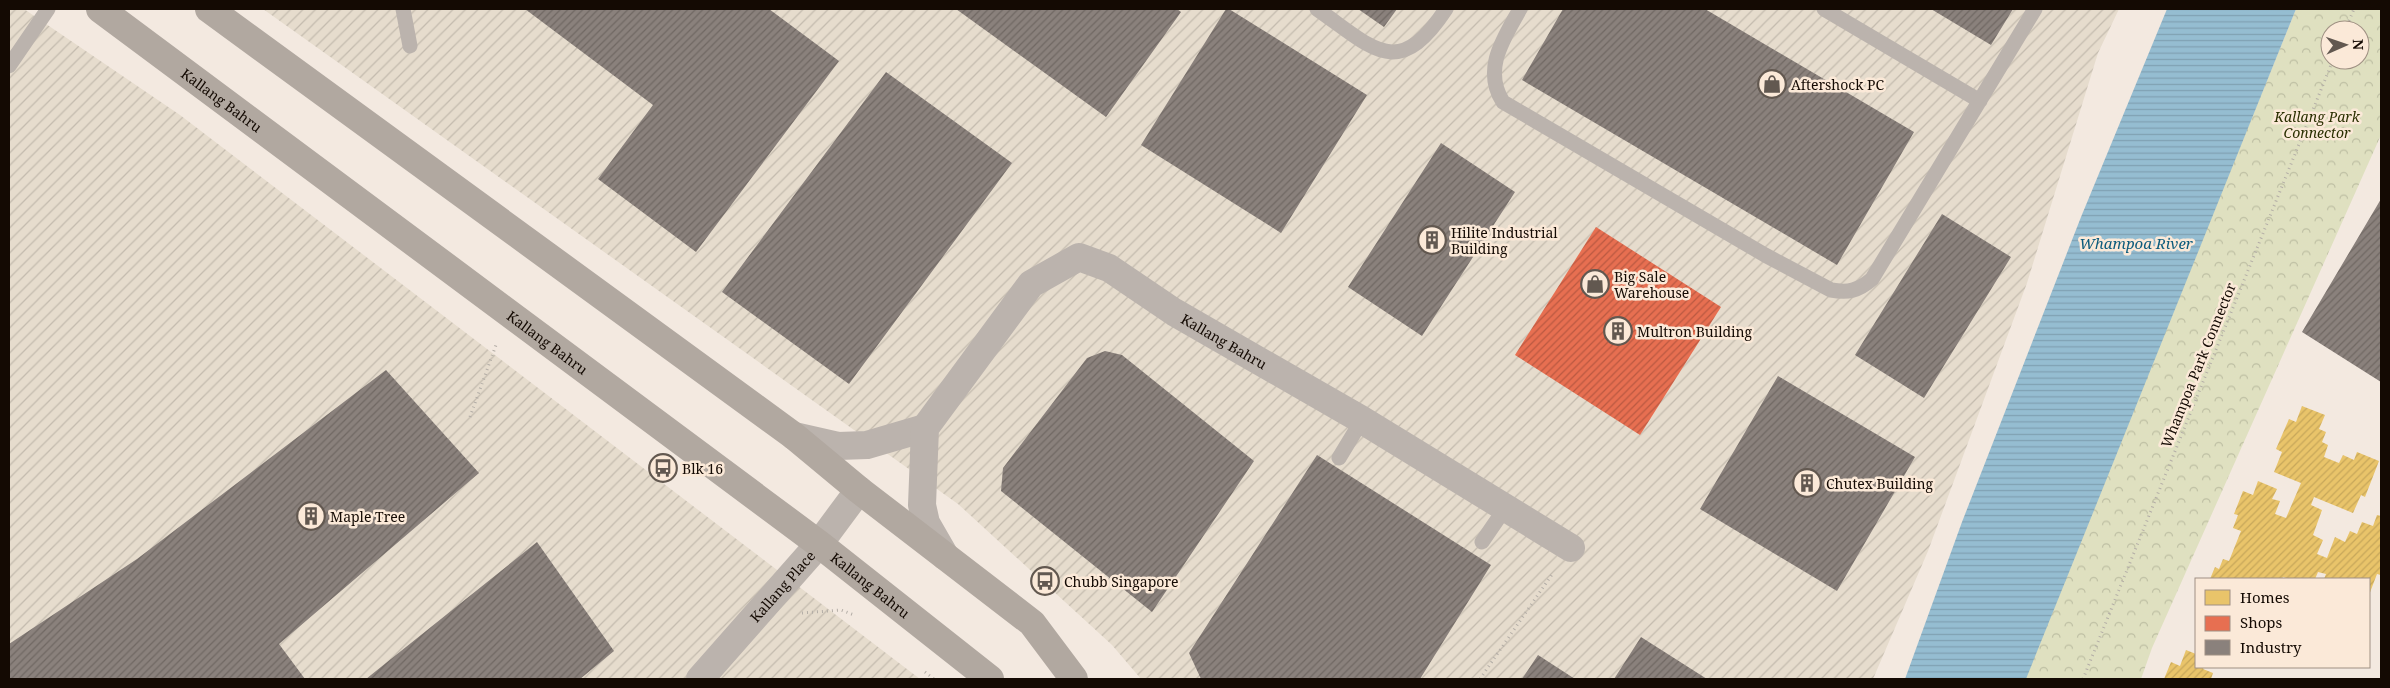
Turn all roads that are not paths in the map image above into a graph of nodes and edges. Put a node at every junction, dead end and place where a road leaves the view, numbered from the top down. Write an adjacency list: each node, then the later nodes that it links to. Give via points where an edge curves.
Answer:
1 (48, 9): 11 (lane)
2 (100, 9): 20 (main road, Kallang Bahru)
3 (209, 9): 15 (main road)
4 (403, 9): 10 (lane)
5 (1317, 9): 6 (lane, via 1375,50 1387,53 1399,53 1413,47 1433,29)
6 (1446, 9)
7 (1520, 9): 12 (lane, via 1501,42 1495,62 1497,89 1504,102 1765,255 1831,290 1853,292 1872,279)
8 (1824, 9): 12 (lane)
9 (2035, 9): 12 (lane)
10 (410, 46)
11 (9, 66)
12 (1980, 101)
13 (1362, 420): 14 (street, Kallang Bahru, via 1174,312 1109,268 1079,257 1031,284); 16 (lane); 18 (street, Kallang Bahru)
14 (925, 428): 15 (street, via 857,446 838,446); 22 (street, via 922,505 926,522)
15 (794, 436): 17 (main road)
16 (1339, 458)
17 (859, 490): 20 (street, Kallang Place); 22 (main road)
18 (1506, 508): 19 (lane); 21 (street, Kallang Bahru)
19 (1482, 542)
20 (819, 544): 23 (street, Kallang Place); 24 (main road, Kallang Bahru)
21 (1571, 548)
22 (945, 556): 25 (main road, via 1032,623)
23 (700, 679)
24 (990, 679)
25 (1074, 679)

